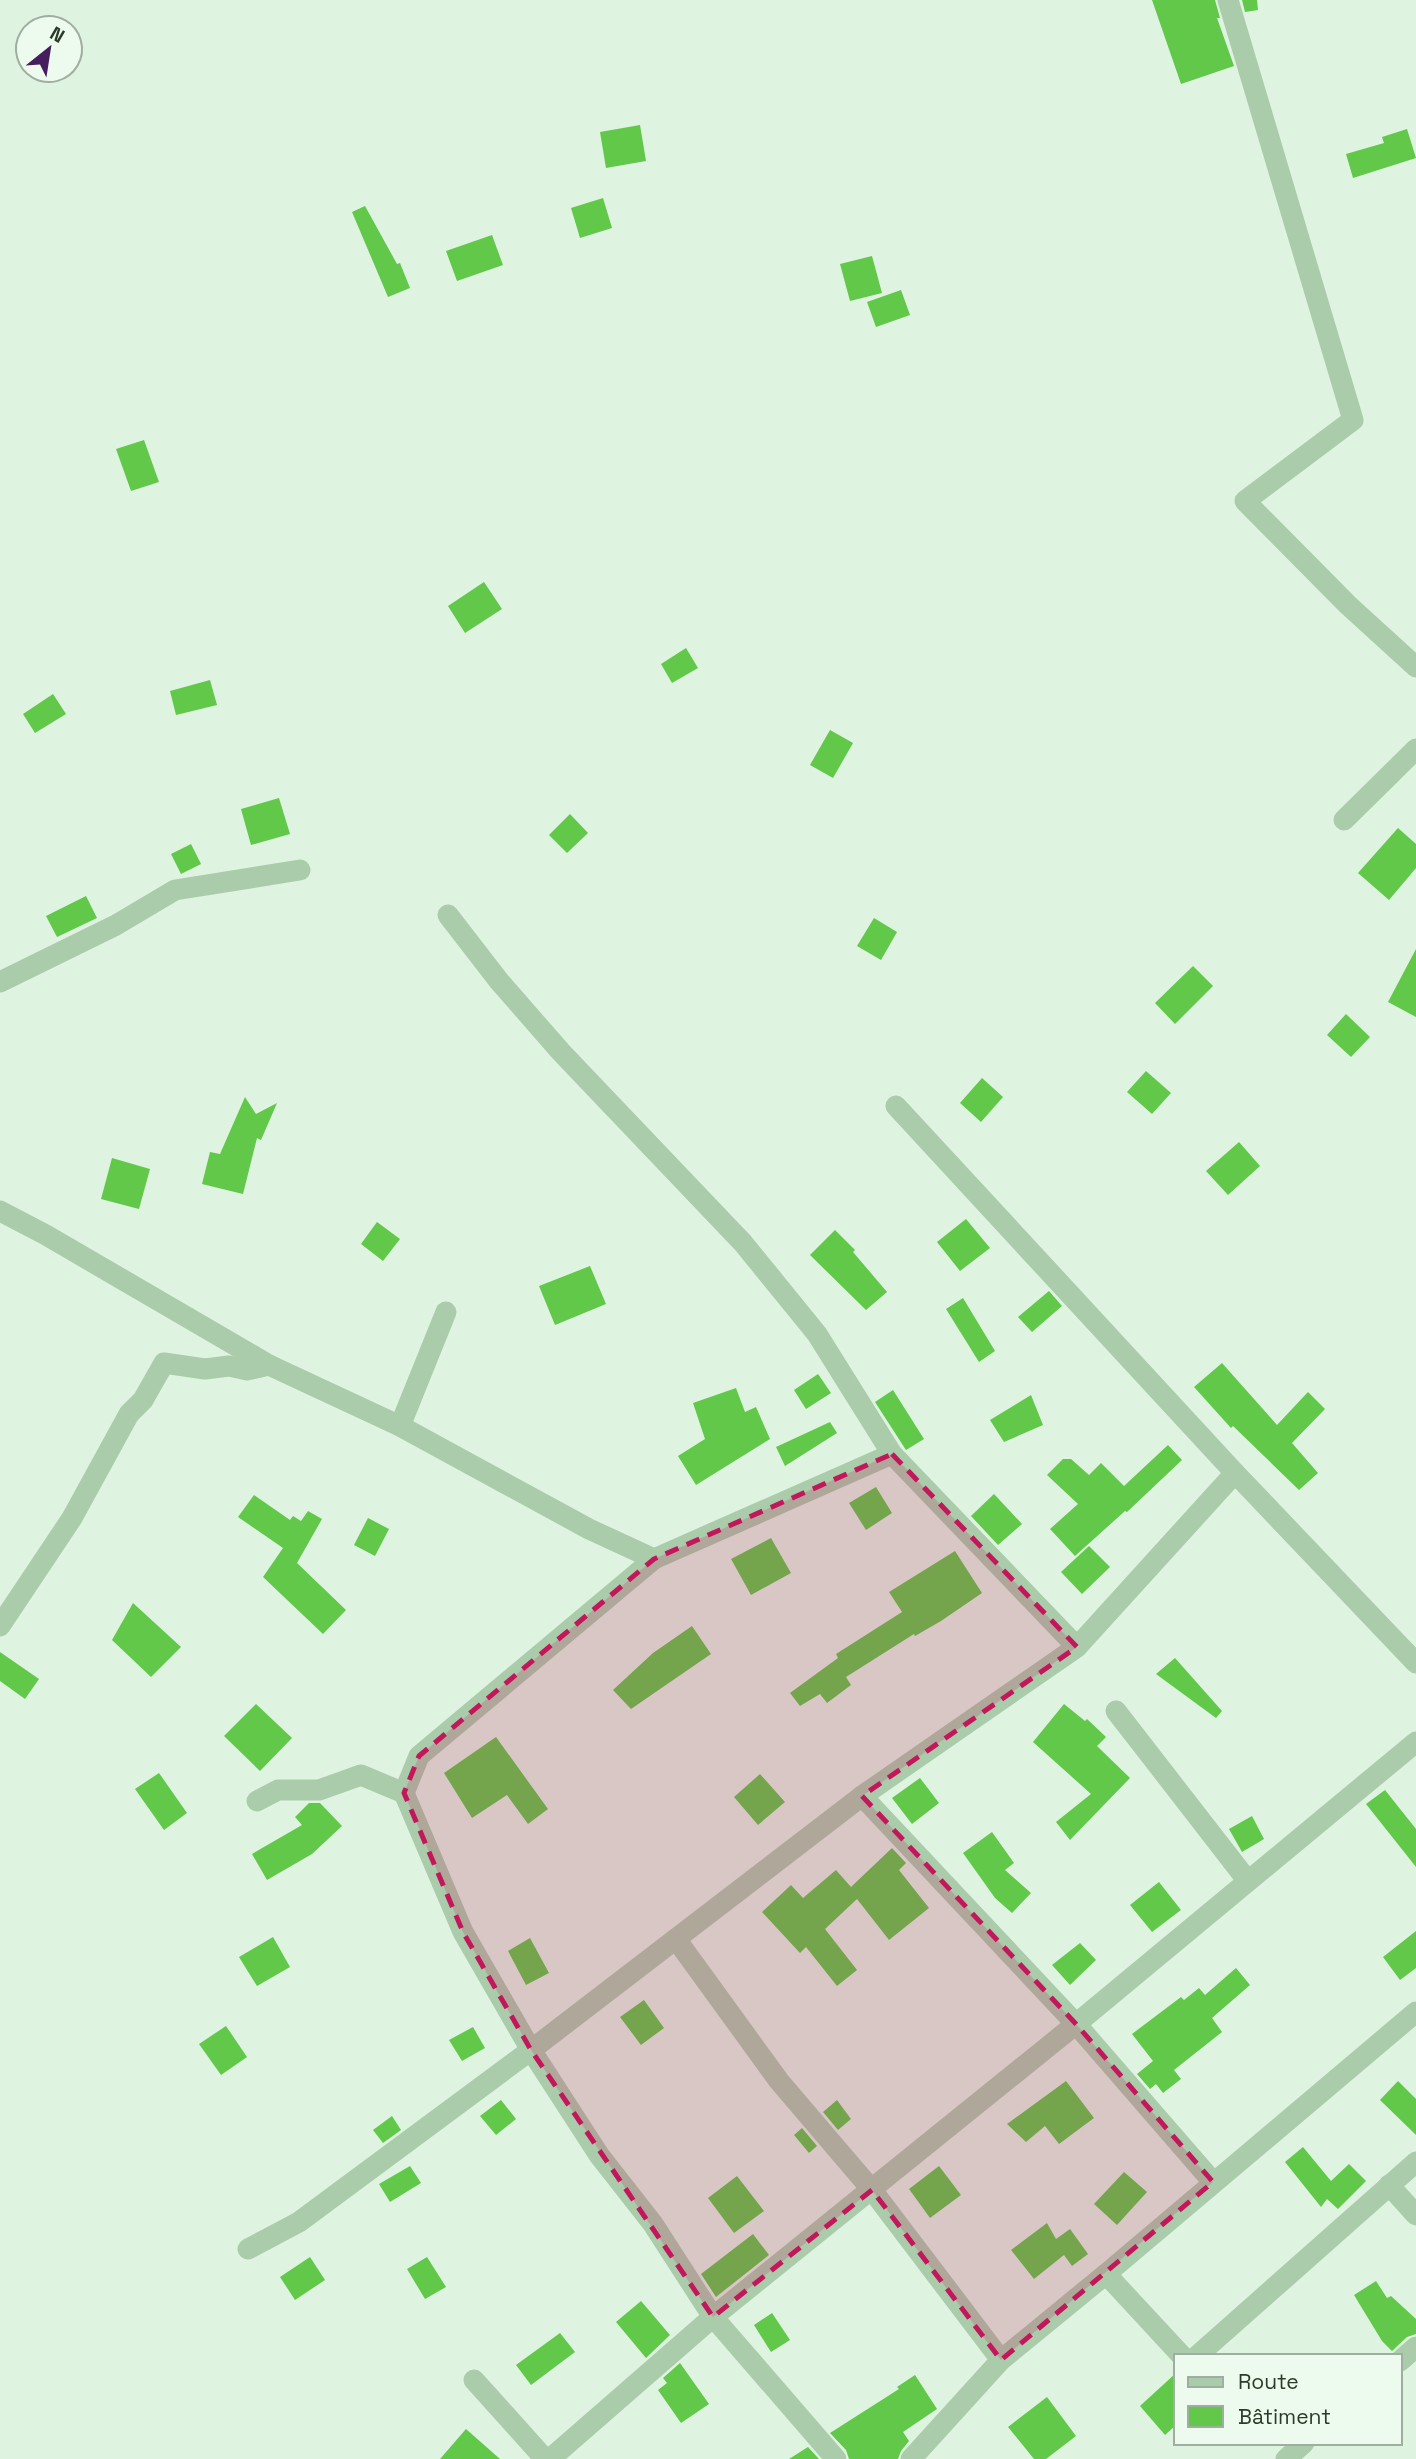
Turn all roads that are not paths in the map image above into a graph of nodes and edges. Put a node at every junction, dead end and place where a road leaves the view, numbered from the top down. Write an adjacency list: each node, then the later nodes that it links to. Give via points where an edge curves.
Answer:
1 (1228, 0): 2 (street, via 1353,419 1245,501)
2 (1416, 667)
3 (1416, 749): 4 (street)
4 (1343, 820)
5 (300, 870): 7 (street, via 175,890 117,925)
6 (448, 915): 13 (street, via 561,1052 743,1243 817,1334)
7 (0, 982)
8 (896, 1106): 14 (street)
9 (0, 1211): 11 (street)
10 (446, 1312): 12 (street)
11 (269, 1365): 12 (street); 16 (street, via 247,1370 164,1363 143,1400 129,1414 72,1518)
12 (400, 1426): 15 (street, via 589,1529)
13 (892, 1454): 15 (street); 17 (street)
14 (1235, 1474): 17 (street); 18 (street)
15 (654, 1559): 21 (street, via 419,1756)
16 (0, 1626)
17 (1077, 1647): 22 (street)
18 (1416, 1663)
19 (1116, 1711): 24 (street)
20 (1416, 1742): 24 (street)
21 (404, 1793): 23 (street, via 361,1775 319,1790 278,1790); 28 (street, via 463,1932)
22 (862, 1796): 25 (street); 27 (street)
23 (257, 1801)
24 (1247, 1880): 27 (street)
25 (676, 1939): 28 (street); 32 (street, via 779,2081)
26 (1416, 2012): 30 (street)
27 (1076, 2024): 30 (street); 32 (street)
28 (531, 2050): 34 (street, via 299,2222); 36 (street)
29 (1416, 2162): 31 (street)
30 (1213, 2182): 35 (street)
31 (1389, 2185): 33 (street); 39 (street)
32 (872, 2190): 36 (street); 41 (street)
33 (1416, 2216)
34 (248, 2249)
35 (1106, 2274): 38 (street); 41 (street)
36 (713, 2317): 44 (street); 45 (street)
37 (1416, 2347): 40 (street)
38 (1180, 2354)
39 (1199, 2354)
40 (1402, 2359)
41 (1001, 2360): 46 (street)
42 (474, 2381): 44 (street)
43 (1302, 2445): 47 (street)
44 (547, 2459)
45 (836, 2459)
46 (911, 2459)
47 (1286, 2459)

